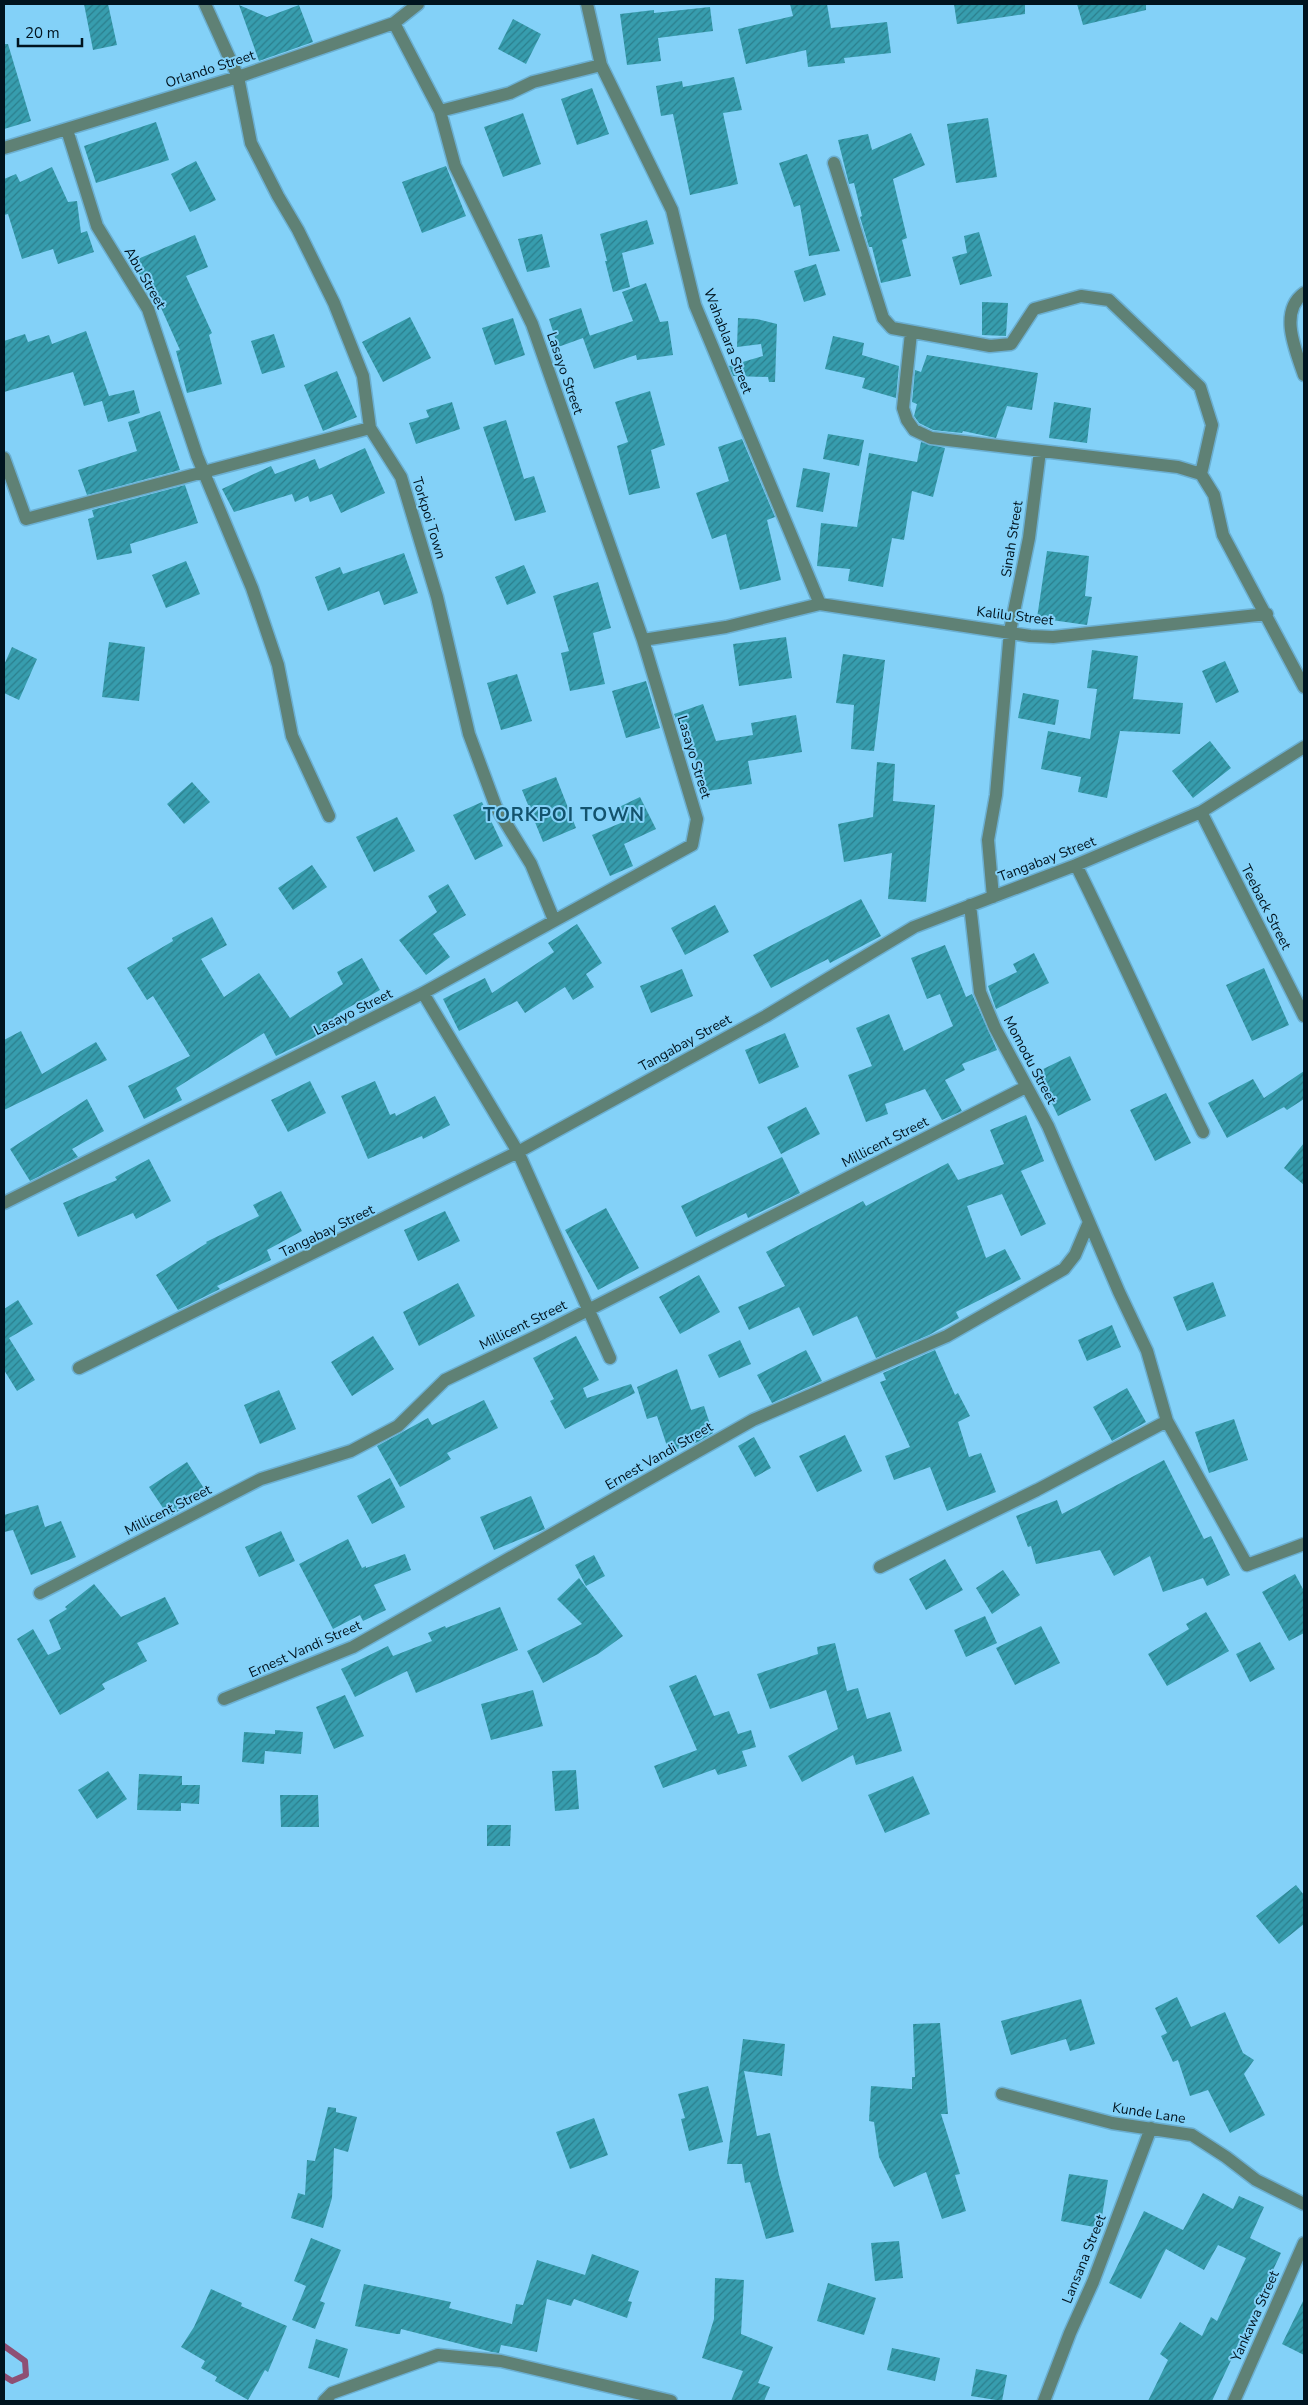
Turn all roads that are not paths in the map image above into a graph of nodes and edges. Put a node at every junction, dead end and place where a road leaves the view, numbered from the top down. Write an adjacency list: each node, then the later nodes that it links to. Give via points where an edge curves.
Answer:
1 (205, 4): 6 (street, Torkpoi Town)
2 (418, 4): 4 (street, Orlando Street)
3 (587, 4): 5 (street, Wahablara Street)
4 (394, 23): 6 (street, Orlando Street); 7 (street, Lasayo Street)
5 (601, 65): 7 (street); 19 (street, Wahablara Street, via 672,210 695,305)
6 (238, 77): 8 (street, Orlando Street); 14 (street, Torkpoi Town, via 251,143 334,303 363,376)
7 (440, 111): 22 (street, Lasayo Street, via 455,166 532,324)
8 (67, 130): 9 (street, Orlando Street); 17 (street, Abu Street, via 97,226 148,309)
9 (4, 148)
10 (834, 163): 12 (street, via 883,318 892,328)
11 (1304, 293): 13 (street, via 1291,313 1291,334)
12 (911, 333): 15 (street, via 903,408 914,430 931,438); 18 (street, via 990,346 1011,344 1034,310 1081,296 1109,300 1200,387 1212,426)
13 (1304, 375)
14 (370, 428): 17 (street); 30 (street, Torkpoi Town, via 401,477 437,597 472,743 496,807 531,864)
15 (1040, 450): 18 (street, via 1178,467); 21 (street, Sinah Street, via 1029,538)
16 (4, 458): 17 (street, via 26,519)
17 (203, 471): 26 (street, Abu Street, via 252,588 278,665 292,736)
18 (1201, 474): 20 (street, via 1214,495 1223,535)
19 (820, 604): 21 (street, Kalilu Street); 22 (street, via 726,628)
20 (1267, 614): 21 (street, Kalilu Street, via 1053,637); 23 (street)
21 (1010, 631): 28 (street, Sinah Street, via 996,795 988,840)
22 (643, 640): 30 (street, Lasayo Street, via 697,819 692,845)
23 (1304, 687)
24 (1304, 747): 25 (street, Tangabay Street)
25 (1201, 812): 27 (street, Tangabay Street); 32 (street, Teeback Street)
26 (329, 816)
27 (1076, 865): 28 (street, Tangabay Street); 34 (street)
28 (993, 897): 29 (street, Tangabay Street)
29 (970, 905): 33 (street, Momodu Street, via 980,992); 35 (street, Tangabay Street, via 914,927 766,1016)
30 (554, 920): 31 (street, Lasayo Street)
31 (423, 994): 35 (street); 36 (street, Lasayo Street)
32 (1304, 1016)
33 (1026, 1087): 37 (street, Momodu Street, via 1048,1126); 38 (street, Millicent Street)
34 (1203, 1132)
35 (518, 1152): 38 (street); 40 (street, Tangabay Street)
36 (4, 1203)
37 (1089, 1222): 41 (street, Momodu Street, via 1148,1351); 45 (street, Ernest Vandi Street, via 1076,1255 1064,1269 947,1336 752,1420 353,1647)
38 (588, 1310): 39 (street); 44 (street, Millicent Street, via 444,1380 398,1426 367,1443 261,1479)
39 (610, 1358)
40 (79, 1368)
41 (1166, 1421): 42 (street, Momodu Street, via 1247,1565); 43 (street, via 1053,1482)
42 (1304, 1544)
43 (880, 1567)
44 (40, 1593)
45 (224, 1699)
46 (1002, 2094): 47 (street, Kunde Lane, via 1112,2123)
47 (1151, 2128): 48 (street, Kunde Lane, via 1192,2135 1256,2180); 52 (street, Lansana Street)
48 (1304, 2204)
49 (1304, 2243): 53 (street, Yankawa Street)
50 (324, 2401): 51 (street, via 332,2393 438,2355 501,2362)
51 (671, 2401)
52 (1044, 2401)
53 (1234, 2401)

